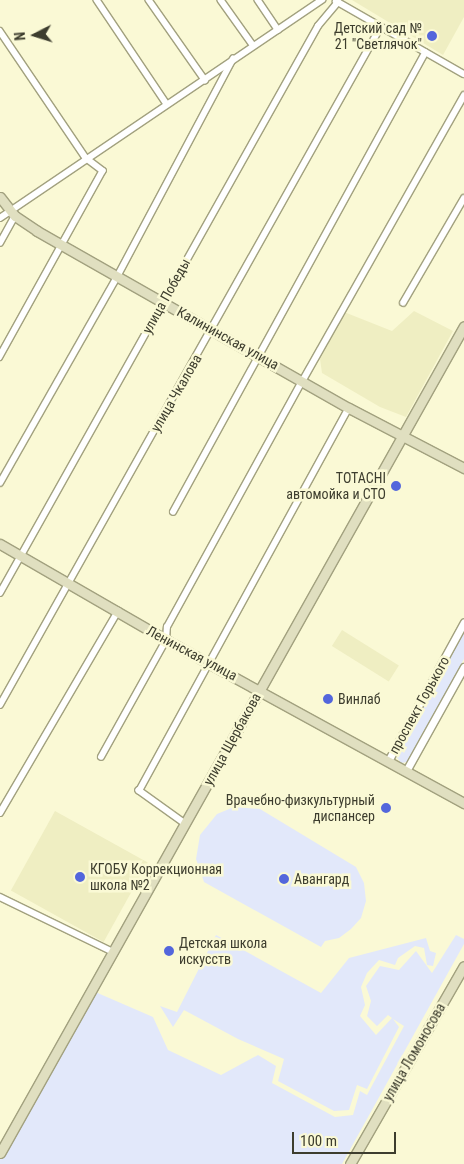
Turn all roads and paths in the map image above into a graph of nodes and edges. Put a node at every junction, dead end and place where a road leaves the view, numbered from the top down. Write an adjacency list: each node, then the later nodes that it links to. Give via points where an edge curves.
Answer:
1 (97, 0): 16 (street)
2 (149, 0): 14 (street)
3 (221, 0): 10 (street)
4 (258, 0): 8 (street)
5 (322, 0): 8 (street)
6 (336, 1): 7 (street); 25 (street, улица Победы, via 318,26)
7 (380, 28): 11 (street); 28 (street, улица Чкалова)
8 (278, 30): 10 (street)
9 (0, 31): 17 (street)
10 (253, 45): 12 (street)
11 (425, 53): 13 (street); 29 (street)
12 (233, 59): 14 (street); 24 (street)
13 (464, 74)
14 (204, 80): 16 (street)
15 (464, 95): 31 (street)
16 (167, 104): 17 (street)
17 (86, 158): 20 (street); 23 (street, via 102,170)
18 (0, 197): 20 (main road, Калининская улица)
19 (464, 198): 26 (street)
20 (13, 214): 21 (street); 22 (street); 23 (main road, Калининская улица)
21 (0, 218)
22 (0, 243)
23 (63, 246): 24 (main road, Калининская улица); 30 (street)
24 (117, 277): 25 (main road, Калининская улица); 35 (street)
25 (163, 301): 28 (main road, Калининская улица); 38 (street, улица Победы)
26 (403, 303)
27 (464, 326): 33 (main road, улица Щербакова)
28 (212, 329): 29 (main road, Калининская улица); 39 (street, улица Чкалова)
29 (257, 354): 31 (main road, Калининская улица); 36 (street)
30 (0, 357)
31 (303, 380): 32 (main road, Калининская улица); 43 (street, via 168,627)
32 (349, 408): 33 (main road, Калининская улица); 44 (street)
33 (403, 435): 34 (main road, Калининская улица); 46 (main road, улица Щербакова)
34 (464, 468)
35 (0, 483)
36 (173, 512)
37 (0, 544): 38 (main road, Ленинская улица)
38 (21, 556): 39 (main road, Ленинская улица); 40 (street, улица Победы)
39 (68, 582): 41 (main road, Ленинская улица); 47 (street, улица Чкалова)
40 (0, 593)
41 (118, 611): 43 (main road, Ленинская улица); 52 (street)
42 (464, 622): 49 (street, проспект Горького)
43 (166, 640): 44 (main road, Ленинская улица); 48 (street)
44 (211, 663): 46 (main road, Ленинская улица); 53 (street, via 139,791)
45 (464, 667): 50 (street, проспект Горького)
46 (260, 690): 49 (main road, Ленинская улица); 53 (main road, улица Щербакова)
47 (0, 705)
48 (100, 757)
49 (388, 761): 50 (main road, Ленинская улица)
50 (406, 772): 51 (main road, Ленинская улица)
51 (464, 803)
52 (0, 813)
53 (185, 824): 55 (main road, улица Щербакова)
54 (0, 897): 55 (street)
55 (112, 951): 57 (main road, улица Щербакова)
56 (464, 966): 58 (main road, улица Ломоносова)
57 (0, 1152)
58 (350, 1164)

